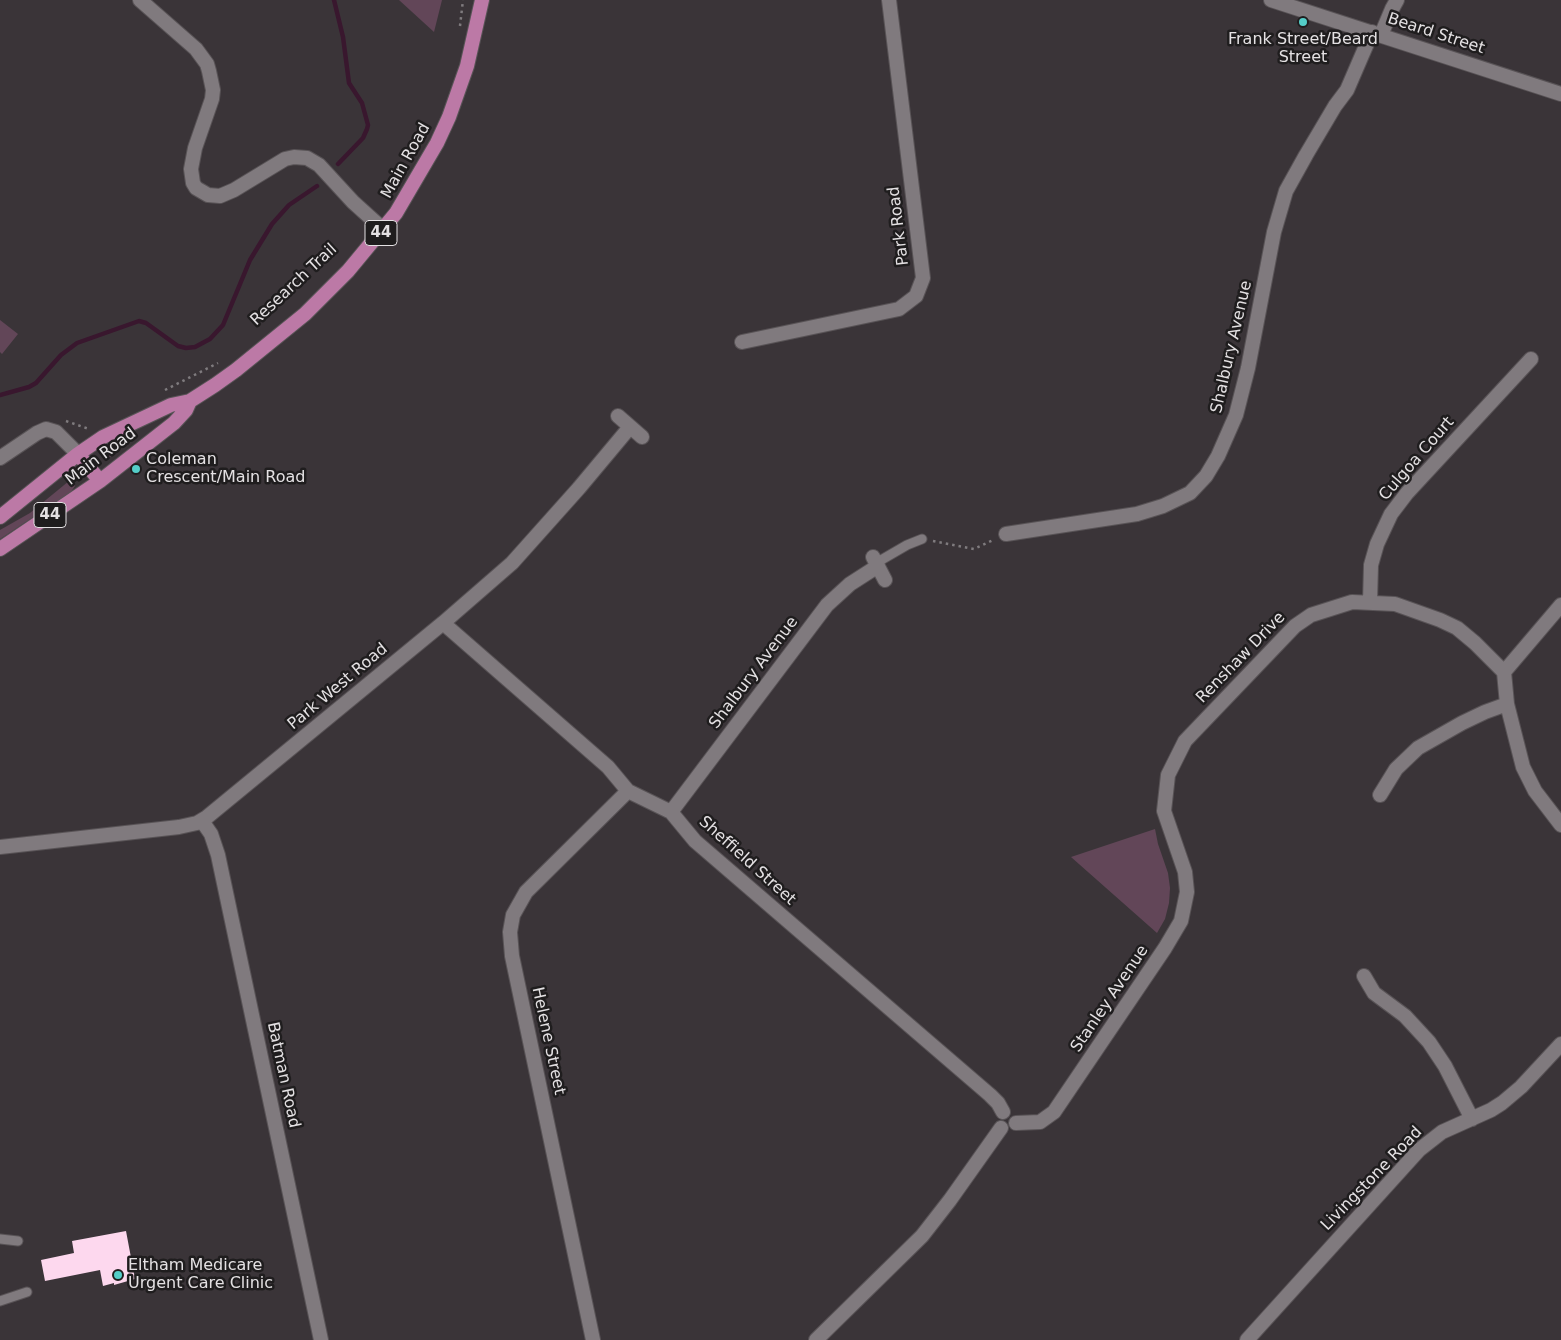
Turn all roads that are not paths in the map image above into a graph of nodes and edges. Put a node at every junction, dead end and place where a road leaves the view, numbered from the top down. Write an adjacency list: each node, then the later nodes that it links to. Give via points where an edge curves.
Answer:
1 (140, 0): 8 (street, via 196,49 210,71 212,99 190,169 196,188 208,195 220,196 285,159 306,158 319,166)
2 (482, 0): 8 (main road, Main Road / 44, via 467,66 449,118 425,166)
3 (889, 0): 9 (street, Park Road, via 923,278 916,296 899,309)
4 (1271, 0): 6 (street, Beard Street)
5 (1397, 0): 6 (street, Shalbury Avenue)
6 (1377, 34): 7 (street, Beard Street); 19 (street, Shalbury Avenue, via 1286,191 1274,232 1236,415 1206,476 1190,493 1136,514)
7 (1561, 94)
8 (384, 230): 11 (main road, Main Road / 44, via 305,314 236,370)
9 (742, 342)
10 (1531, 359): 24 (street, Culgoa Court, via 1391,514 1371,565)
11 (190, 401): 15 (main road, Main Road / 44, via 151,413 103,437); 17 (main road, Main Road / 44, via 174,423)
12 (618, 416): 13 (street)
13 (630, 426): 14 (street); 26 (street, Park West Road, via 522,552)
14 (642, 436)
15 (78, 454): 16 (street, via 50,429 37,433); 17 (main road); 18 (main road, Main Road / 44)
16 (0, 458)
17 (100, 481): 21 (main road, Main Road / 44)
18 (0, 517)
19 (1006, 534)
20 (922, 539): 22 (lane, Shalbury Avenue)
21 (0, 549)
22 (876, 562): 23 (street); 31 (street, Shalbury Avenue, via 827,605)
23 (886, 580)
24 (1370, 602): 27 (street, Renshaw Drive, via 1395,604 1457,628); 35 (street, Renshaw Drive, via 1352,602 1328,609 1295,626 1185,741 1168,775 1164,811)
25 (1561, 605): 27 (street)
26 (443, 623): 29 (street, Sheffield Street, via 608,766); 32 (street, Park West Road)
27 (1504, 672): 28 (street)
28 (1507, 704): 30 (street, via 1462,722 1418,748 1396,770); 33 (street, via 1523,767 1535,792)
29 (628, 791): 31 (street, Sheffield Street); 47 (street, Helene Street, via 526,892 512,915 510,932 512,956)
30 (1380, 795)
31 (671, 812): 38 (street, Sheffield Street, via 695,841 994,1098)
32 (202, 821): 34 (street, Park West Road, via 179,827); 46 (street, Batman Road, via 211,834 218,855)
33 (1561, 825)
34 (0, 847)
35 (1181, 859): 40 (street, Stanley Avenue, via 1187,900 1181,921 1165,948 1054,1112 1040,1122)
36 (1364, 976): 39 (street, via 1374,993 1405,1016 1429,1042)
37 (1561, 1044): 39 (street, Livingstone Road, via 1512,1096)
38 (1003, 1112): 40 (street, via 1014,1114); 41 (street, via 997,1120)
39 (1472, 1119): 49 (street, Livingstone Road, via 1442,1132 1419,1150)
40 (1016, 1123): 41 (street, via 1010,1130)
41 (1001, 1128): 48 (street, via 922,1236)
42 (0, 1240): 43 (lane)
43 (18, 1241)
44 (27, 1292): 45 (lane)
45 (0, 1301)
46 (321, 1340)
47 (593, 1340)
48 (816, 1340)
49 (1247, 1340)

